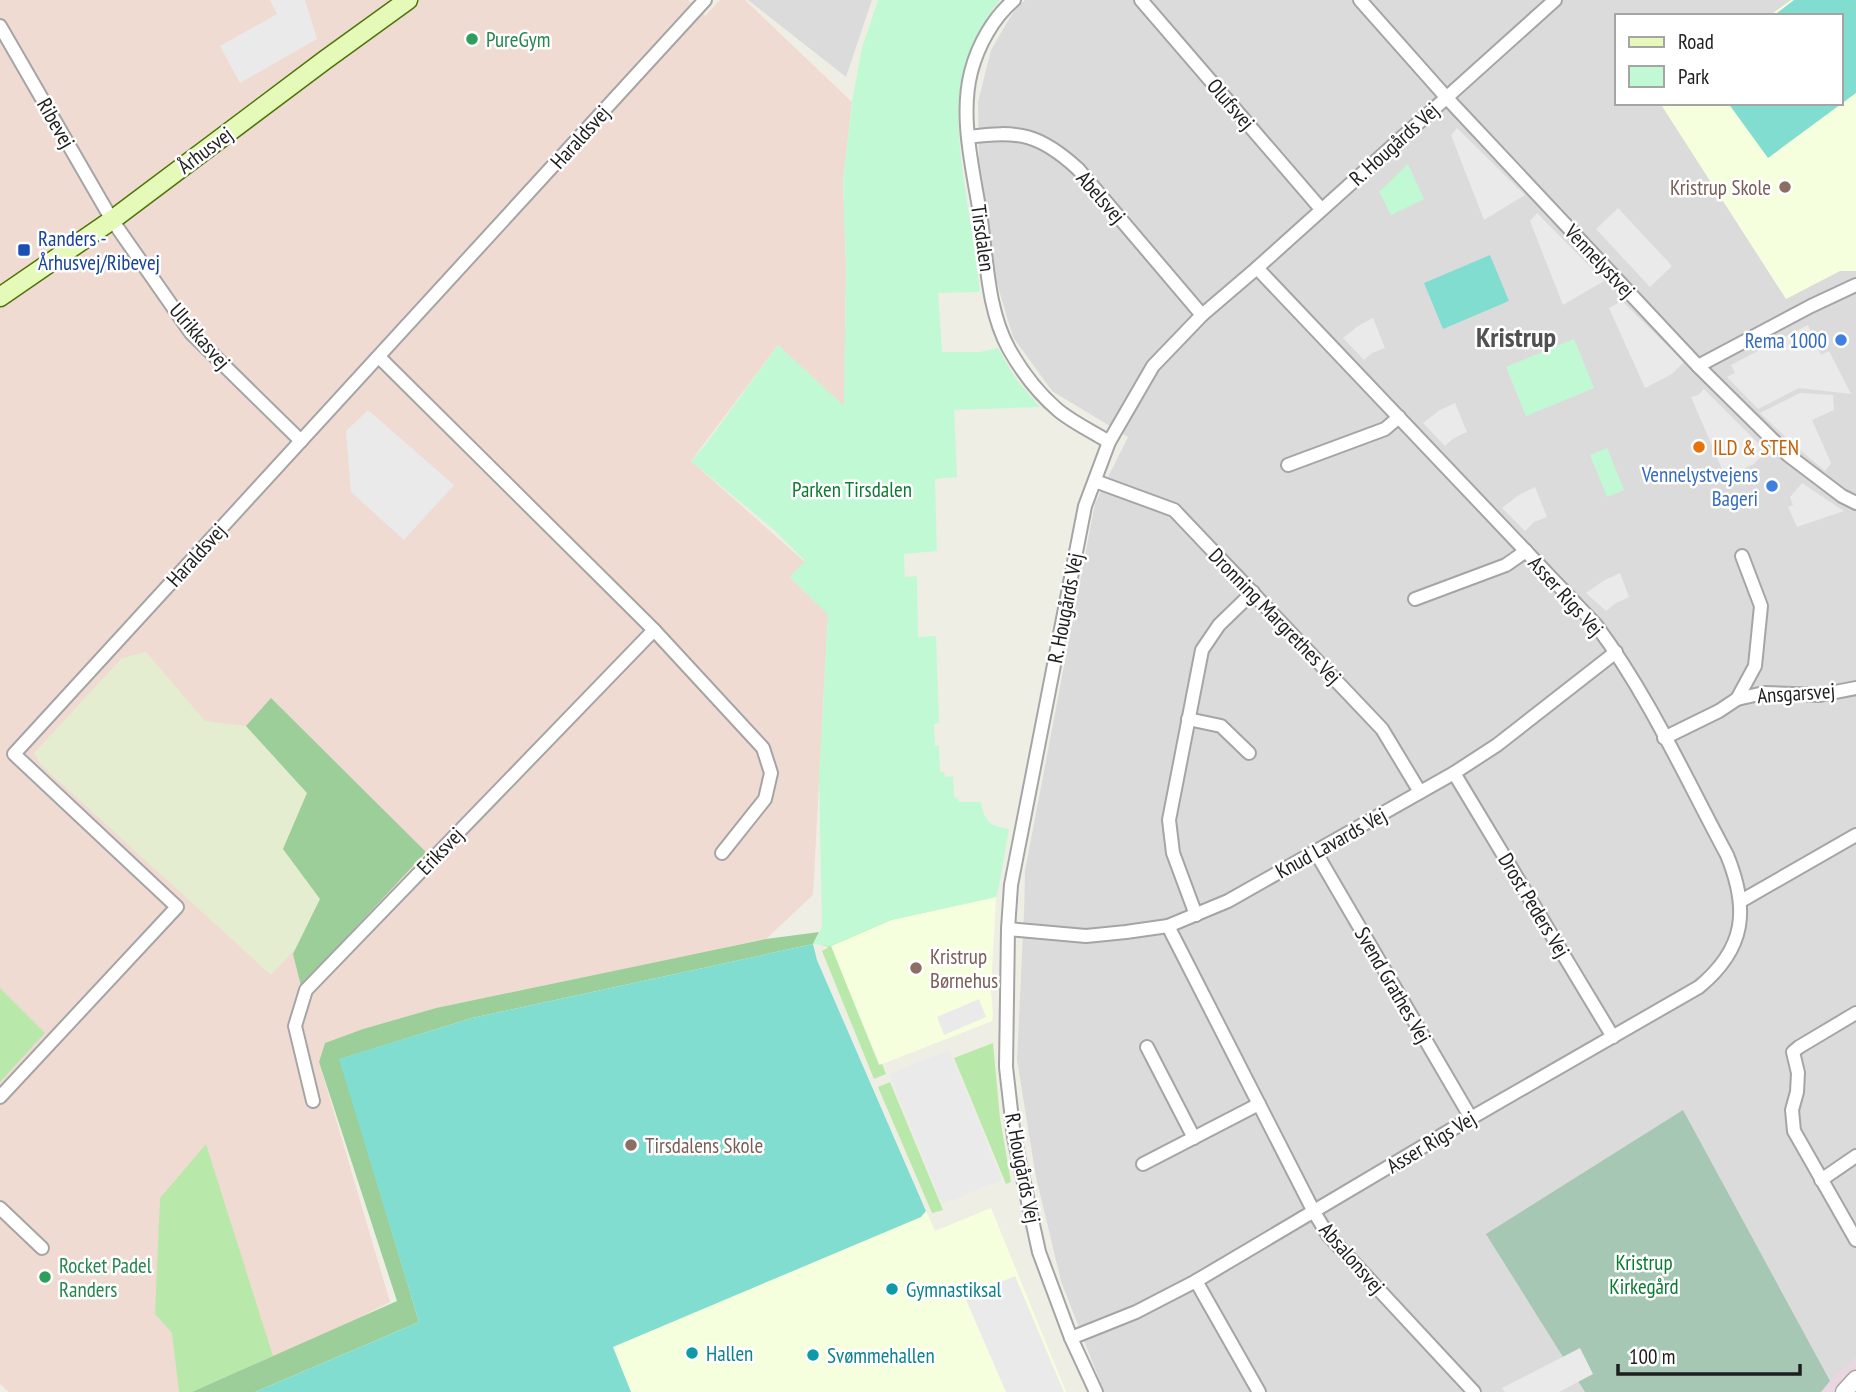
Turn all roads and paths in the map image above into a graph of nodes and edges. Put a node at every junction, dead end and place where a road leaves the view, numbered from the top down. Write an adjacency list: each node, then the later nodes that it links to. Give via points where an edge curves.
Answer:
1 (408, 0): 11 (main road, Århusvej)
2 (705, 0): 16 (street, Haraldsvej)
3 (1014, 0): 9 (street, Tirsdalen, via 983,39 971,72)
4 (1141, 0): 10 (street, Olufsvej)
5 (1360, 0): 8 (street, Vennelystvej)
6 (1555, 0): 8 (street, R. Hougårds Vej)
7 (0, 26): 11 (street, Ribevej)
8 (1446, 97): 10 (street, R. Hougårds Vej); 17 (street, Vennelystvej)
9 (968, 137): 15 (street, Abelsvej, via 1020,135 1059,151); 20 (street, Tirsdalen, via 994,313 1008,348 1033,385 1061,412)
10 (1321, 209): 12 (street, R. Hougårds Vej)
11 (112, 220): 14 (main road, Århusvej); 19 (street, Ulrikkasvej, via 191,332)
12 (1257, 268): 15 (street, R. Hougårds Vej); 18 (street, Asser Rigs Vej)
13 (1856, 285): 17 (street)
14 (0, 298)
15 (1202, 315): 20 (street, R. Hougårds Vej, via 1153,366)
16 (379, 357): 19 (street, Haraldsvej); 28 (street)
17 (1698, 366): 23 (street, Vennelystvej, via 1788,455)
18 (1399, 417): 21 (street, via 1385,429); 24 (street, Asser Rigs Vej)
19 (301, 441): 47 (street, Haraldsvej, via 14,754 177,907)
20 (1109, 442): 22 (street, R. Hougårds Vej)
21 (1288, 465)
22 (1095, 481): 26 (street, Dronning Margrethes Vej, via 1174,510); 43 (street, R. Hougårds Vej, via 1085,506 1011,885)
23 (1856, 503)
24 (1526, 551): 27 (street, Asser Rigs Vej, via 1506,565); 29 (street, Asser Rigs Vej)
25 (1742, 556): 31 (street, Ansgarsvej, via 1761,606 1755,666)
26 (1253, 592): 32 (street, via 1219,625 1202,650); 36 (street, Dronning Margrethes Vej, via 1382,729)
27 (1415, 599)
28 (653, 630): 39 (street, via 763,748 771,773 765,799); 48 (street, Eriksvej, via 306,990 295,1026)
29 (1616, 652): 33 (street, Asser Rigs Vej); 35 (street, Knud Lavards Vej)
30 (1856, 688): 31 (street, Ansgarsvej, via 1820,695 1764,693)
31 (1737, 699): 33 (street, Ansgarsvej)
32 (1188, 719): 34 (street, via 1221,726); 41 (street, via 1169,820 1173,853)
33 (1664, 738): 40 (street, Asser Rigs Vej, via 1727,855)
34 (1249, 753)
35 (1454, 773): 36 (street, Knud Lavards Vej); 45 (street, Drost Peders Vej)
36 (1420, 792): 38 (street, Knud Lavards Vej)
37 (1856, 835): 40 (street)
38 (1315, 851): 41 (street, Knud Lavards Vej); 50 (street, Svend Grathes Vej)
39 (722, 853)
40 (1741, 901): 45 (street, Asser Rigs Vej, via 1736,941 1715,974)
41 (1196, 915): 42 (street, Knud Lavards Vej)
42 (1168, 926): 43 (street, Knud Lavards Vej, via 1086,936); 49 (street, Absalonsvej)
43 (1008, 929): 60 (street, R. Hougårds Vej, via 1006,1067 1014,1137 1039,1252)
44 (1856, 1013): 54 (street, via 1793,1052 1798,1073 1794,1131)
45 (1613, 1037): 50 (street, Asser Rigs Vej)
46 (1147, 1047): 51 (street)
47 (0, 1097)
48 (313, 1101)
49 (1259, 1104): 51 (street); 56 (street, Absalonsvej)
50 (1471, 1118): 56 (street, Asser Rigs Vej)
51 (1194, 1138): 53 (street)
52 (1856, 1156): 54 (street)
53 (1143, 1164)
54 (1821, 1180): 57 (street)
55 (0, 1208): 58 (street)
56 (1314, 1212): 59 (street, Asser Rigs Vej); 64 (street, Absalonsvej, via 1328,1235)
57 (1856, 1240)
58 (42, 1248)
59 (1196, 1281): 60 (street, Asser Rigs Vej); 63 (street)
60 (1071, 1338): 62 (street, R. Hougårds Vej)
61 (1856, 1379): 65 (street)
62 (1096, 1392)
63 (1259, 1392)
64 (1474, 1392)
65 (1844, 1392)

